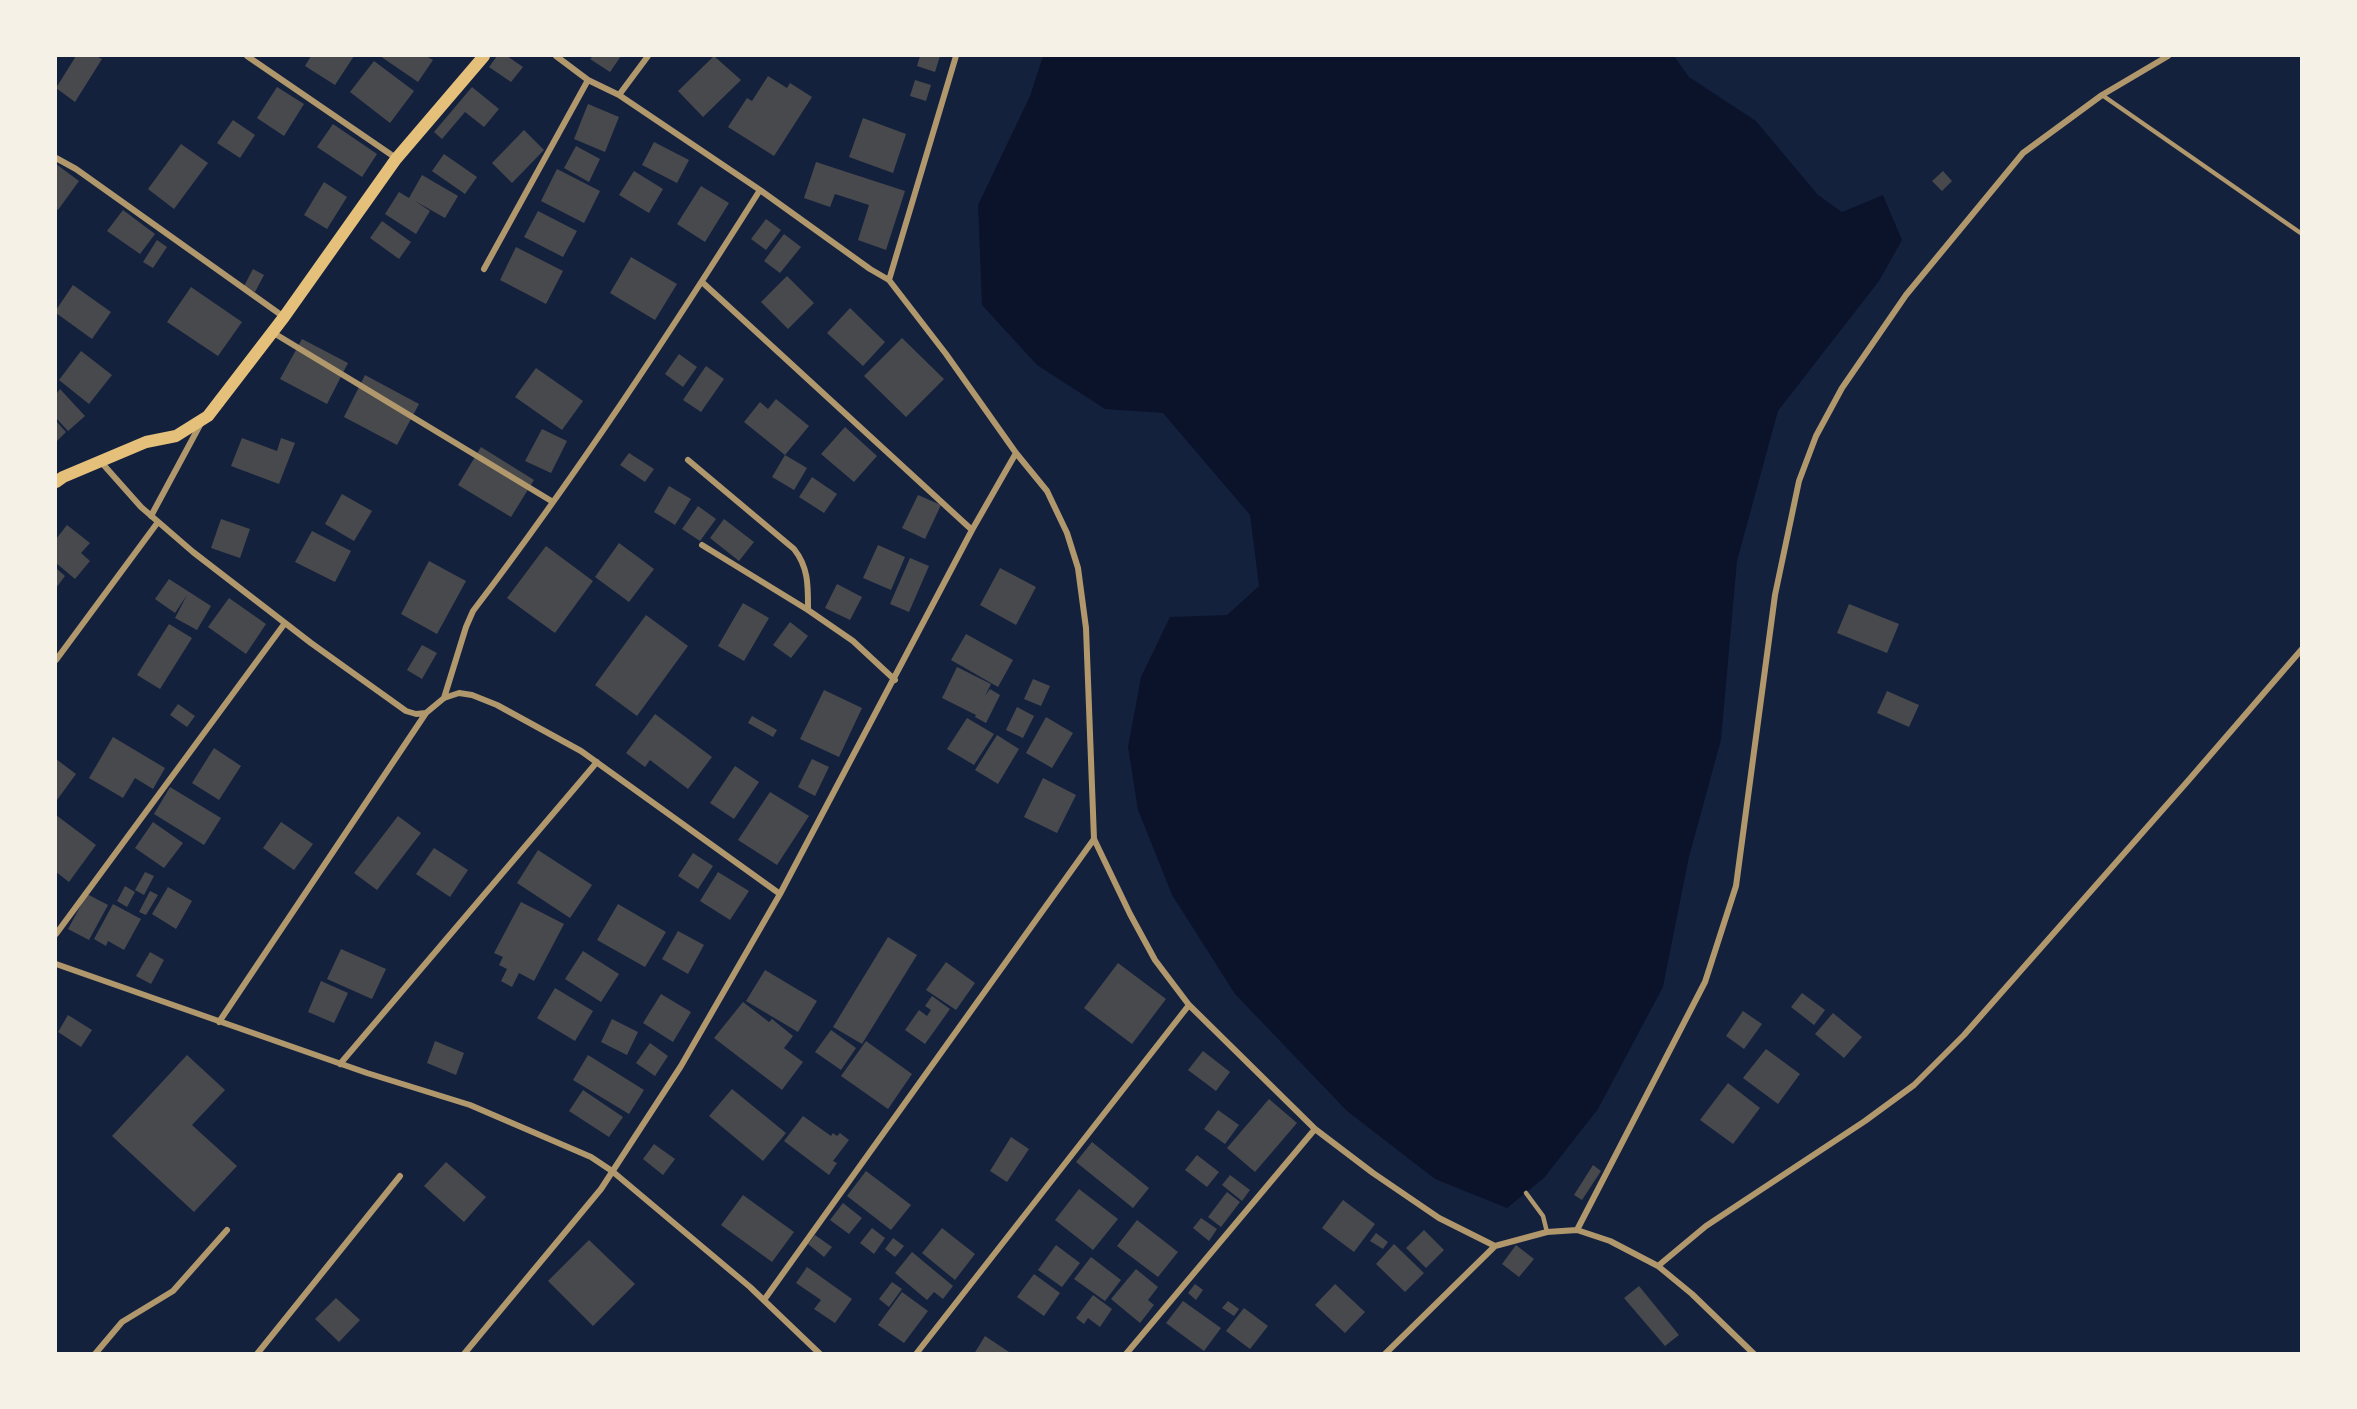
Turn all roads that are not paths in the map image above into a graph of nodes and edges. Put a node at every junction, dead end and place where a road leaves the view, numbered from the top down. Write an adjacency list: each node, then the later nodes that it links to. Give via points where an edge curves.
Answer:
1 (247, 56): 11 (street)
2 (484, 56): 11 (main road)
3 (556, 56): 7 (street)
4 (648, 56): 8 (street)
5 (956, 56): 15 (street)
6 (2168, 56): 9 (street)
7 (588, 80): 8 (street); 14 (street)
8 (620, 95): 12 (street)
9 (2102, 95): 13 (lane); 49 (street, via 2023,153 1906,295 1842,388 1816,436 1798,481 1775,595 1736,886 1725,925 1705,982)
10 (56, 158): 17 (street)
11 (396, 159): 17 (main road)
12 (760, 190): 15 (street); 16 (street)
13 (2301, 234)
14 (484, 269)
15 (889, 280): 20 (street)
16 (702, 282): 24 (street); 27 (street)
17 (284, 317): 18 (main road)
18 (272, 332): 19 (main road); 24 (street)
19 (203, 419): 22 (main road, via 176,436 146,442); 25 (street)
20 (1016, 453): 27 (street); 37 (street, via 1047,490 1078,568 1086,628)
21 (688, 460): 29 (street, via 803,560)
22 (100, 461): 23 (main road); 25 (street)
23 (56, 482)
24 (553, 502): 34 (street, via 473,611)
25 (151, 516): 26 (street)
26 (158, 522): 30 (street); 32 (street)
27 (972, 530): 33 (street)
28 (702, 545): 29 (street)
29 (808, 610): 33 (street, via 852,641)
30 (285, 623): 35 (street, via 406,711); 39 (street)
31 (2301, 649): 52 (street, via 1964,1035 1914,1085 1706,1226)
32 (56, 660)
33 (895, 680): 38 (street)
34 (444, 698): 35 (street); 36 (street, via 459,693 497,705)
35 (426, 713): 42 (street)
36 (597, 762): 38 (street); 43 (street)
37 (1094, 839): 41 (street, via 1155,960); 53 (street)
38 (780, 894): 45 (street, via 681,1066)
39 (56, 934)
40 (56, 964): 42 (street)
41 (1189, 1005): 44 (street); 58 (street)
42 (219, 1022): 43 (street)
43 (339, 1064): 45 (street, via 470,1105 591,1157)
44 (1315, 1129): 51 (street, via 1439,1218); 59 (street)
45 (612, 1171): 53 (street); 56 (street)
46 (400, 1176): 55 (street)
47 (1526, 1193): 50 (lane, via 1543,1216)
48 (227, 1230): 54 (street, via 173,1290 122,1322)
49 (1577, 1230): 50 (street); 52 (street, via 1610,1241)
50 (1547, 1232): 51 (street)
51 (1495, 1246): 60 (street)
52 (1658, 1266): 61 (street)
53 (764, 1300): 57 (street)
54 (95, 1353)
55 (257, 1353)
56 (464, 1353)
57 (820, 1353)
58 (916, 1353)
59 (1126, 1353)
60 (1385, 1353)
61 (1754, 1353)

